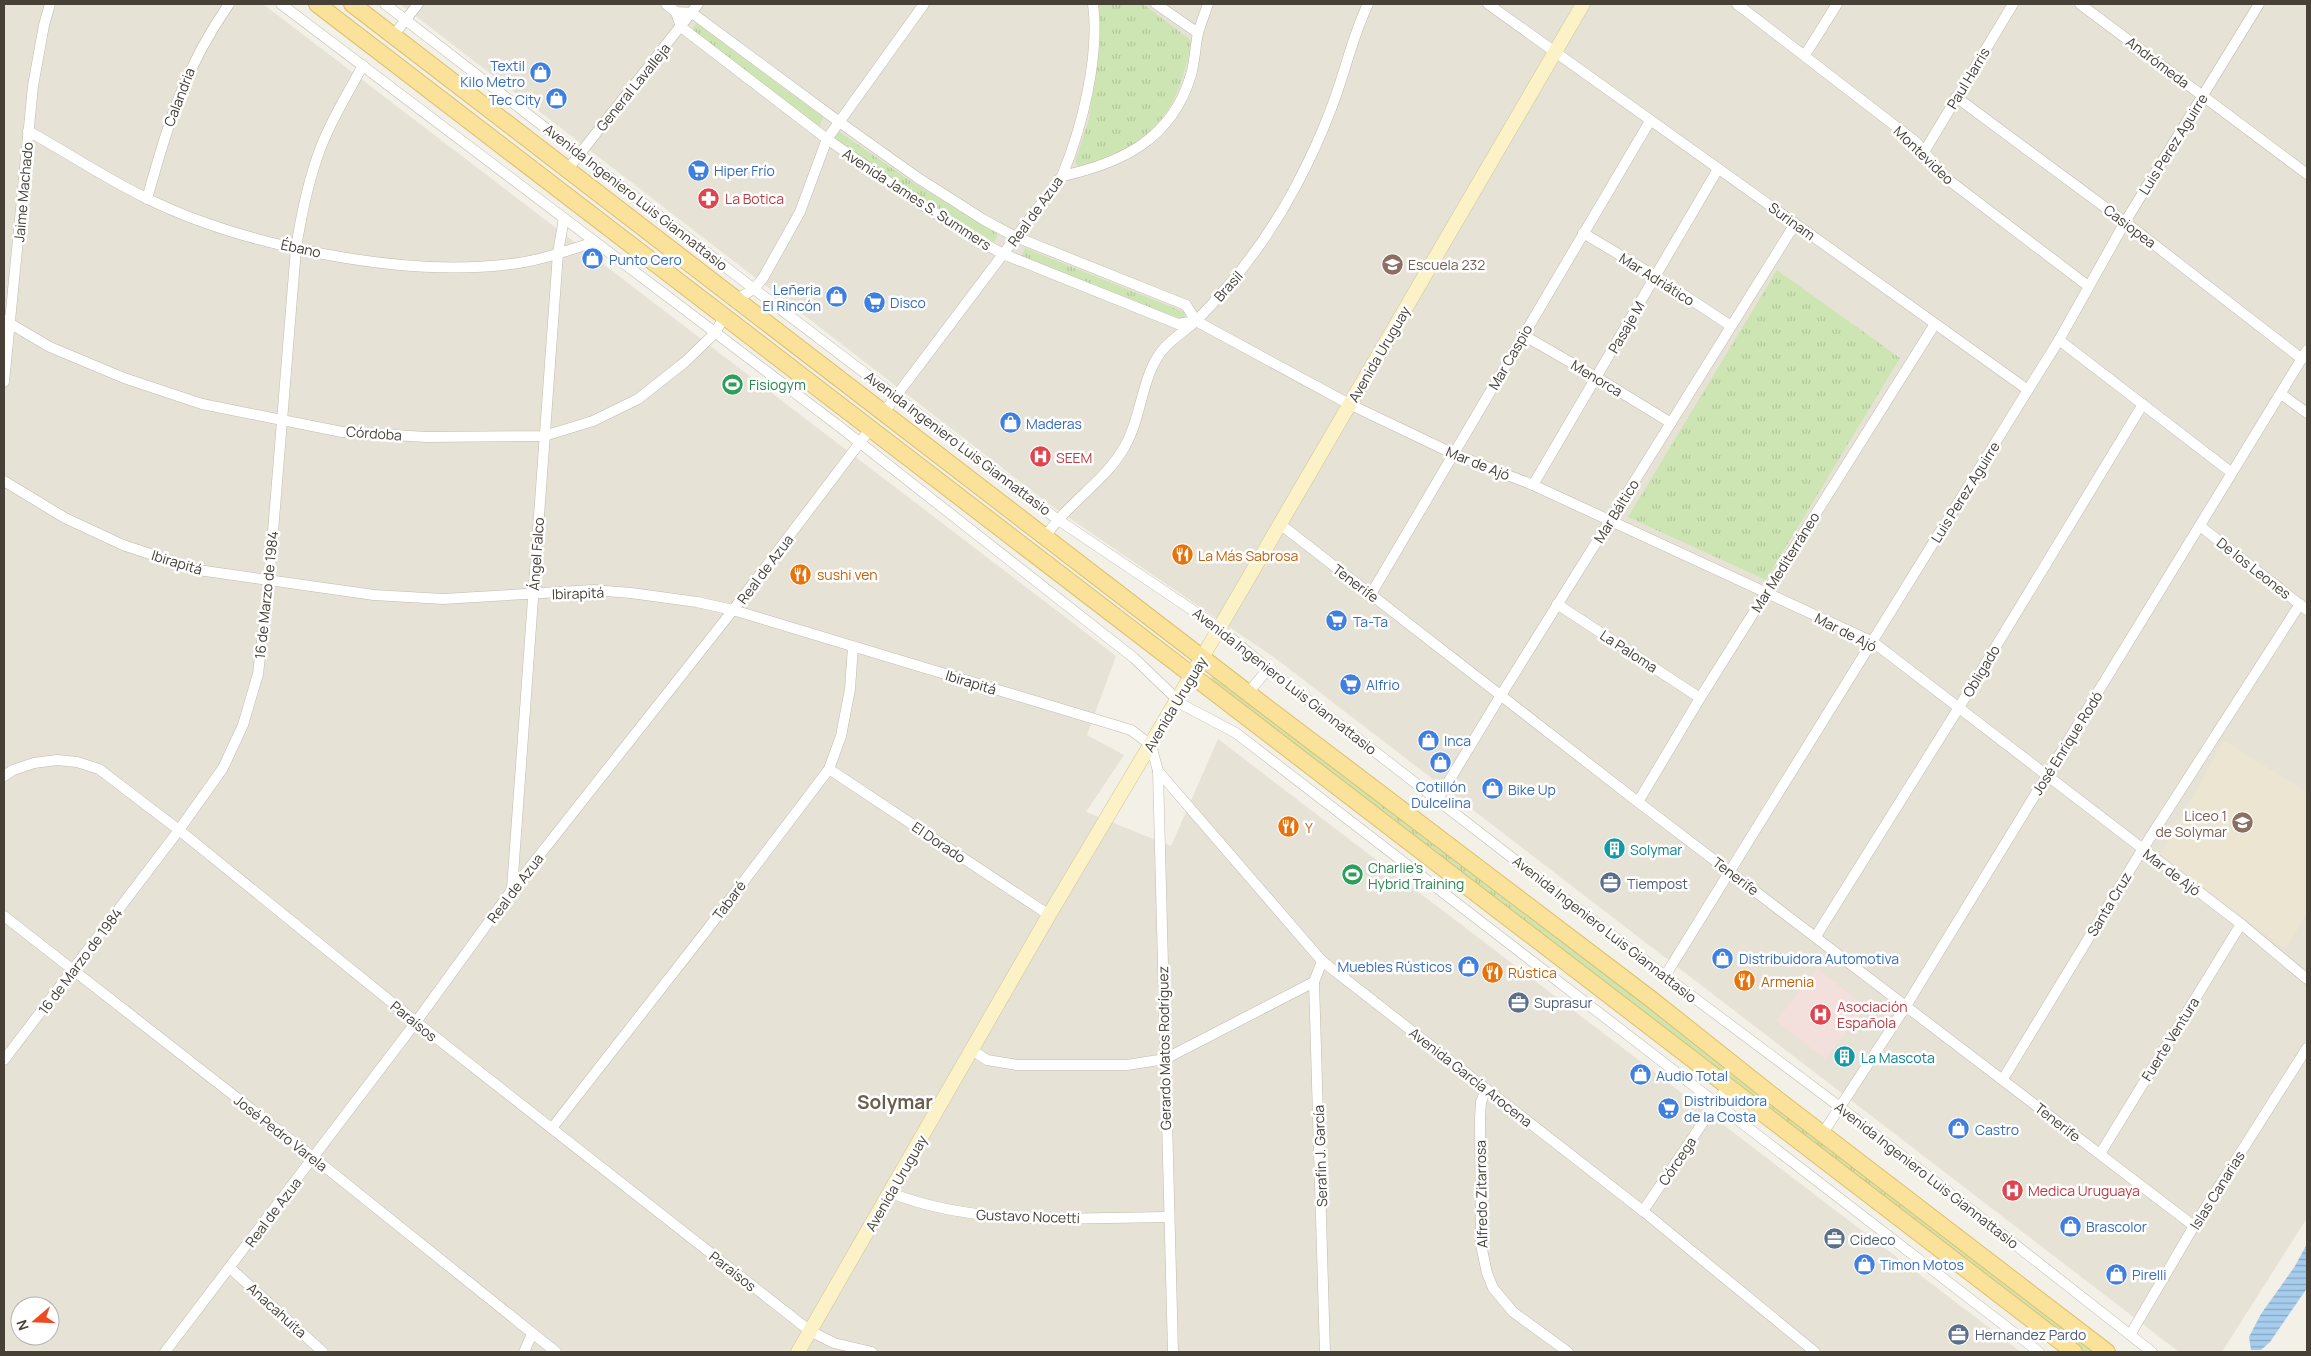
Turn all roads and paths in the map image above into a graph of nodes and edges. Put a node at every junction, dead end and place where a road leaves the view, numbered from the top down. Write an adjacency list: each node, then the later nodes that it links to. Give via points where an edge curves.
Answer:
1 (50, 4): 35 (street, Jaime Machado, via 33,86)
2 (229, 4): 43 (street, Calandria, via 193,62 178,97)
3 (281, 4): 30 (street)
4 (317, 4): 57 (main road)
5 (352, 4): 27 (main road, Avenida Ingeniero Luis Giannattasio)
6 (386, 4): 24 (street, Avenida Ingeniero Luis Giannattasio)
7 (418, 4): 24 (street)
8 (666, 4): 22 (street)
9 (698, 4): 23 (street, General Lavalleja)
10 (924, 4): 33 (street)
11 (1093, 4): 42 (street, Real de Azua, via 1088,86 1073,149)
12 (1156, 4): 26 (street)
13 (1208, 4): 26 (street)
14 (1368, 4): 58 (street, Brasil, via 1329,114 1296,186 1242,271)
15 (1488, 4): 28 (street, Surinam)
16 (1583, 4): 28 (street, Avenida Uruguay)
17 (1738, 4): 29 (street, Montevideo)
18 (1837, 4): 29 (street)
19 (2013, 4): 32 (street, Paul Harris)
20 (2080, 4): 31 (street, Andrómeda)
21 (2259, 4): 31 (street, Luis Perez Aguirre)
22 (676, 12): 23 (street); 25 (street)
23 (692, 13): 25 (street, General Lavalleja); 33 (street, Avenida James S. Summers)
24 (406, 20): 27 (street); 38 (street, Avenida Ingeniero Luis Giannattasio)
25 (681, 28): 36 (street, Avenida James S. Summers); 38 (street, General Lavalleja)
26 (1198, 33): 42 (street, via 1191,75 1176,108 1159,130 1134,151 1108,164)
27 (392, 36): 40 (main road, Avenida Ingeniero Luis Giannattasio)
28 (1555, 53): 34 (street, Surinam); 72 (street, Avenida Uruguay)
29 (1805, 55): 37 (street, Montevideo, via 1916,142)
30 (363, 65): 44 (street); 50 (street, 16 de Marzo de 1984, via 317,156)
31 (2203, 95): 41 (street, Andrómeda); 45 (street, Luis Perez Aguirre)
32 (1956, 97): 37 (street, Paul Harris); 45 (street, Casiopea)
33 (838, 121): 36 (street); 48 (street, Avenida James S. Summers, via 926,184)
34 (1650, 121): 39 (street, Surinam); 47 (street, Mar Caspio)
35 (28, 131): 43 (street, Ébano); 59 (street, Jaime Machado)
36 (827, 139): 52 (street, Avenida James S. Summers, via 910,197); 55 (street, via 800,212 764,278)
37 (1924, 152): 54 (street, Montevideo, via 1946,178)
38 (578, 154): 40 (street, General Lavalleja); 55 (street, Avenida Ingeniero Luis Giannattasio)
39 (1718, 168): 46 (street, Surinam); 53 (street, Pasaje M)
40 (567, 170): 56 (main road, Avenida Ingeniero Luis Giannattasio)
41 (2307, 174)
42 (1062, 176): 48 (street, Real de Azua)
43 (147, 199): 50 (street, Ébano, via 227,230)
44 (564, 218): 49 (street); 51 (street, Ángel Falco)
45 (2125, 222): 54 (street, Luis Perez Aguirre); 66 (street, Casiopea)
46 (1795, 224): 60 (street, Surinam); 61 (street, Mar Báltico)
47 (1583, 233): 53 (street, Mar Adriático); 63 (street, Mar Caspio)
48 (1016, 237): 52 (street, Real de Azua); 58 (street, Avenida James S. Summers, via 1186,305)
49 (595, 242): 51 (street, Ébano); 62 (street)
50 (296, 248): 51 (street, Ébano, via 367,262 436,267 513,264); 76 (street, 16 de Marzo de 1984)
51 (558, 253): 79 (street, Ángel Falco)
52 (1003, 254): 58 (street, Avenida James S. Summers, via 1178,324); 71 (street, Real de Azua)
53 (1655, 276): 61 (street, Mar Adriático); 67 (street, Pasaje M)
54 (2088, 286): 64 (street, Luis Perez Aguirre)
55 (754, 289): 56 (street); 71 (street, Avenida Ingeniero Luis Giannattasio)
56 (737, 299): 74 (main road, Avenida Ingeniero Luis Giannattasio)
57 (724, 317): 62 (street, Córdoba); 78 (main road)
58 (1196, 321): 72 (street, Avenida James S. Summers); 85 (street, Brasil, via 1166,346 1156,360 1125,447 1112,465)
59 (7, 322): 68 (street, Jaime Machado); 76 (street, Córdoba, via 50,347 124,378 202,404)
60 (1935, 324): 69 (street, Surinam); 91 (street, Mar Mediterráneo)
61 (1731, 326): 77 (street, Mar Báltico)
62 (715, 333): 79 (street, Córdoba, via 638,399 593,421); 80 (street)
63 (1523, 335): 67 (street, Menorca); 81 (street, Mar Caspio)
64 (2059, 340): 69 (street, Luis Perez Aguirre); 73 (street)
65 (2307, 350): 66 (street, José Enrique Rodó)
66 (2302, 359): 70 (street, José Enrique Rodó)
67 (1596, 377): 77 (street, Menorca); 84 (street, Pasaje M)
68 (4, 382)
69 (2028, 390): 98 (street, Luis Perez Aguirre)
70 (2280, 394): 75 (street); 82 (street, José Enrique Rodó)
71 (897, 396): 74 (street, Real de Azua); 85 (street, Avenida Ingeniero Luis Giannattasio)
72 (1349, 404): 81 (street, Mar de Ajó); 87 (street, Avenida Uruguay)
73 (2143, 404): 82 (street); 107 (street, Obligado)
74 (884, 412): 89 (main road, Avenida Ingeniero Luis Giannattasio)
75 (2307, 413)
76 (281, 420): 79 (street, Córdoba, via 342,432 417,436); 90 (street, 16 de Marzo de 1984)
77 (1671, 423): 86 (street, Mar Báltico)
78 (871, 428): 80 (street, Real de Azua); 102 (main road)
79 (544, 436): 92 (street, Ángel Falco)
80 (860, 442): 96 (street, Real de Azua); 106 (street, via 1134,658)
81 (1454, 454): 84 (street, Mar de Ajó); 93 (street, Mar Caspio)
82 (2232, 473): 88 (street, José Enrique Rodó)
83 (4, 481): 90 (street, Ibirapitá, via 65,518 123,545 198,570)
84 (1533, 485): 86 (street, Mar de Ajó)
85 (1057, 519): 89 (street, Brasil); 97 (street, Avenida Ingeniero Luis Giannattasio)
86 (1609, 521): 91 (street, Mar de Ajó); 94 (street, Mar Báltico)
87 (1280, 524): 93 (street, Tenerife); 97 (street, Avenida Uruguay)
88 (2200, 526): 95 (street, De los Leones); 112 (street, José Enrique Rodó)
89 (1046, 536): 100 (main road, Avenida Ingeniero Luis Giannattasio)
90 (269, 580): 92 (street, Ibirapitá, via 374,595 443,599); 115 (street, 16 de Marzo de 1984, via 258,674 243,725 223,768)
91 (1766, 593): 98 (street, Mar de Ajó); 105 (street, Mar Mediterráneo)
92 (534, 594): 96 (street, Ibirapitá, via 593,590 631,593); 118 (street, Ángel Falco)
93 (1371, 594): 104 (street, Tenerife)
94 (1557, 604): 104 (street, Mar Báltico); 105 (street, La Paloma)
95 (2304, 607): 116 (street, Santa Cruz)
96 (733, 610): 99 (street, Ibirapitá); 118 (street, Real de Azua)
97 (1219, 628): 100 (street, Avenida Uruguay); 101 (street, Avenida Ingeniero Luis Giannattasio)
98 (1873, 642): 107 (street, Mar de Ajó); 117 (street, Luis Perez Aguirre)
99 (853, 647): 108 (street, Ibirapitá, via 1131,730); 109 (street, Tabaré, via 850,689 841,736)
100 (1203, 656): 102 (street, Avenida Uruguay); 103 (main road, Avenida Ingeniero Luis Giannattasio)
101 (1268, 669): 103 (street); 113 (street, Avenida Ingeniero Luis Giannattasio)
102 (1192, 674): 106 (street, Avenida Uruguay); 135 (main road)
103 (1248, 693): 140 (main road, Avenida Ingeniero Luis Giannattasio)
104 (1501, 695): 113 (street, Mar Báltico); 114 (street, Tenerife)
105 (1700, 698): 114 (street, Mar Mediterráneo)
106 (1177, 699): 108 (street, Avenida Uruguay); 137 (street, via 1236,733)
107 (1958, 709): 112 (street, Mar de Ajó); 122 (street, Obligado)
108 (1151, 744): 110 (street, Gerardo Matos Rodríguez); 119 (street, Avenida Uruguay)
109 (829, 769): 119 (street, El Dorado); 139 (street, Tabaré)
110 (1158, 770): 123 (street, Avenida García Arocena); 133 (street, Gerardo Matos Rodríguez)
111 (4, 776): 115 (street, Paraísos, via 34,763 77,762 99,769)
112 (2046, 776): 116 (street, Mar de Ajó); 128 (street, José Enrique Rodó)
113 (1438, 799): 125 (street, Avenida Ingeniero Luis Giannattasio)
114 (1638, 802): 117 (street, Tenerife)
115 (179, 830): 124 (street, 16 de Marzo de 1984); 129 (street, Paraísos)
116 (2142, 850): 121 (street, Mar de Ajó); 134 (street, Santa Cruz)
117 (1729, 871): 122 (street, Tenerife); 125 (street, Luis Perez Aguirre)
118 (512, 890): 129 (street, Real de Azua)
119 (1049, 915): 131 (street, Avenida Uruguay)
120 (4, 916): 124 (street, José Pedro Varela)
121 (2241, 924): 126 (street, Mar de Ajó); 141 (street, Fuerte Ventura)
122 (1816, 936): 128 (street, Tenerife)
123 (1322, 961): 127 (street, Serafín J. García); 136 (street, Avenida García Arocena)
124 (73, 970): 132 (street, 16 de Marzo de 1984); 142 (street, José Pedro Varela)
125 (1665, 976): 138 (street, Avenida Ingeniero Luis Giannattasio)
126 (2307, 979)
127 (1314, 982): 133 (street); 158 (street, Serafín J. García)
128 (1906, 1006): 134 (street, Tenerife); 138 (street, José Enrique Rodó)
129 (416, 1022): 139 (street, Paraísos); 142 (street, Real de Azua)
130 (2307, 1048): 146 (street, Islas Canarias)
131 (972, 1050): 133 (street, via 987,1060 1017,1065 1127,1065); 143 (street, Avenida Uruguay)
132 (4, 1060)
133 (1165, 1060): 145 (street, Gerardo Matos Rodríguez)
134 (2003, 1079): 141 (street, Tenerife)
135 (1727, 1087): 137 (street, Córcega); 162 (main road)
136 (1486, 1089): 144 (street, Avenida García Arocena); 159 (street, Alfredo Zitarrosa, via 1481,1102 1480,1127 1481,1245 1487,1274 1493,1288 1513,1312)
137 (1715, 1104): 144 (street, Córcega); 161 (street)
138 (1840, 1107): 140 (street, José Enrique Rodó); 150 (street, Avenida Ingeniero Luis Giannattasio)
139 (552, 1128): 148 (street, Paraísos)
140 (1823, 1133): 163 (main road, Avenida Ingeniero Luis Giannattasio)
141 (2100, 1154): 146 (street, Tenerife)
142 (314, 1158): 147 (street, Real de Azua); 149 (street, José Pedro Varela)
143 (890, 1193): 145 (street, Gustavo Nocetti, via 961,1214 1045,1218); 148 (street, Avenida Uruguay)
144 (1643, 1211): 160 (street, Avenida García Arocena)
145 (1169, 1217): 157 (street, Gerardo Matos Rodríguez)
146 (2194, 1226): 150 (street, Islas Canarias)
147 (230, 1268): 151 (street, Real de Azua); 152 (street, Anacahuita)
148 (810, 1332): 155 (street, Avenida Uruguay); 156 (street, Paraísos, via 834,1343)
149 (532, 1334): 153 (street); 154 (street, José Pedro Varela)
150 (2130, 1335): 164 (street, Avenida Ingeniero Luis Giannattasio)
151 (165, 1352)
152 (324, 1352)
153 (524, 1352)
154 (556, 1352)
155 (798, 1352)
156 (872, 1352)
157 (1173, 1352)
158 (1326, 1352)
159 (1568, 1352)
160 (1815, 1352)
161 (2039, 1352)
162 (2074, 1352)
163 (2107, 1352)
164 (2152, 1352)

